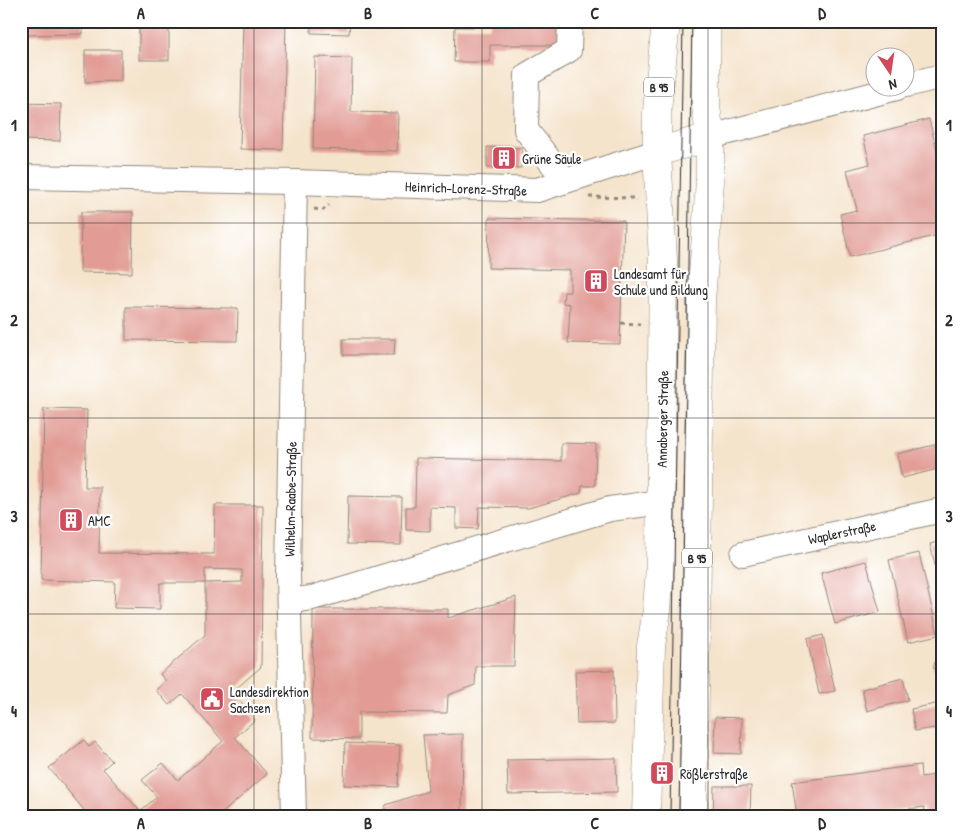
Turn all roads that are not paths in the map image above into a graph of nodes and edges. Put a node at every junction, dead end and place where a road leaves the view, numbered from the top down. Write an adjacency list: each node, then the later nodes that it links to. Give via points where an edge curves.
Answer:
1 (570, 21): 10 (street, via 569,50 527,75 526,130)
2 (666, 21): 8 (main road, Annaberger Straße / B 95, via 657,110)
3 (706, 21): 7 (main road, B 95, via 706,106)
4 (942, 76): 5 (street)
5 (916, 82)
6 (866, 96): 7 (street, Heinrich-Lorenz-Straße)
7 (710, 137): 8 (main road, Heinrich-Lorenz-Straße); 18 (main road, B 95, via 701,301)
8 (657, 152): 10 (street, Heinrich-Lorenz-Straße); 12 (main road, Annaberger Straße / B 95, via 663,261)
9 (21, 177): 11 (street, Heinrich-Lorenz-Straße)
10 (565, 180): 11 (street, Heinrich-Lorenz-Straße, via 537,190)
11 (295, 182): 15 (street, Wilhelm-Raabe-Straße)
12 (661, 502): 15 (street, via 610,509 312,598); 17 (main road, Annaberger Straße / B 95, via 657,610 651,646)
13 (942, 510): 14 (street, Waplerstraße)
14 (743, 554)
15 (289, 601): 16 (street, Wilhelm-Raabe-Straße)
16 (294, 816)
17 (646, 816)
18 (693, 816)

